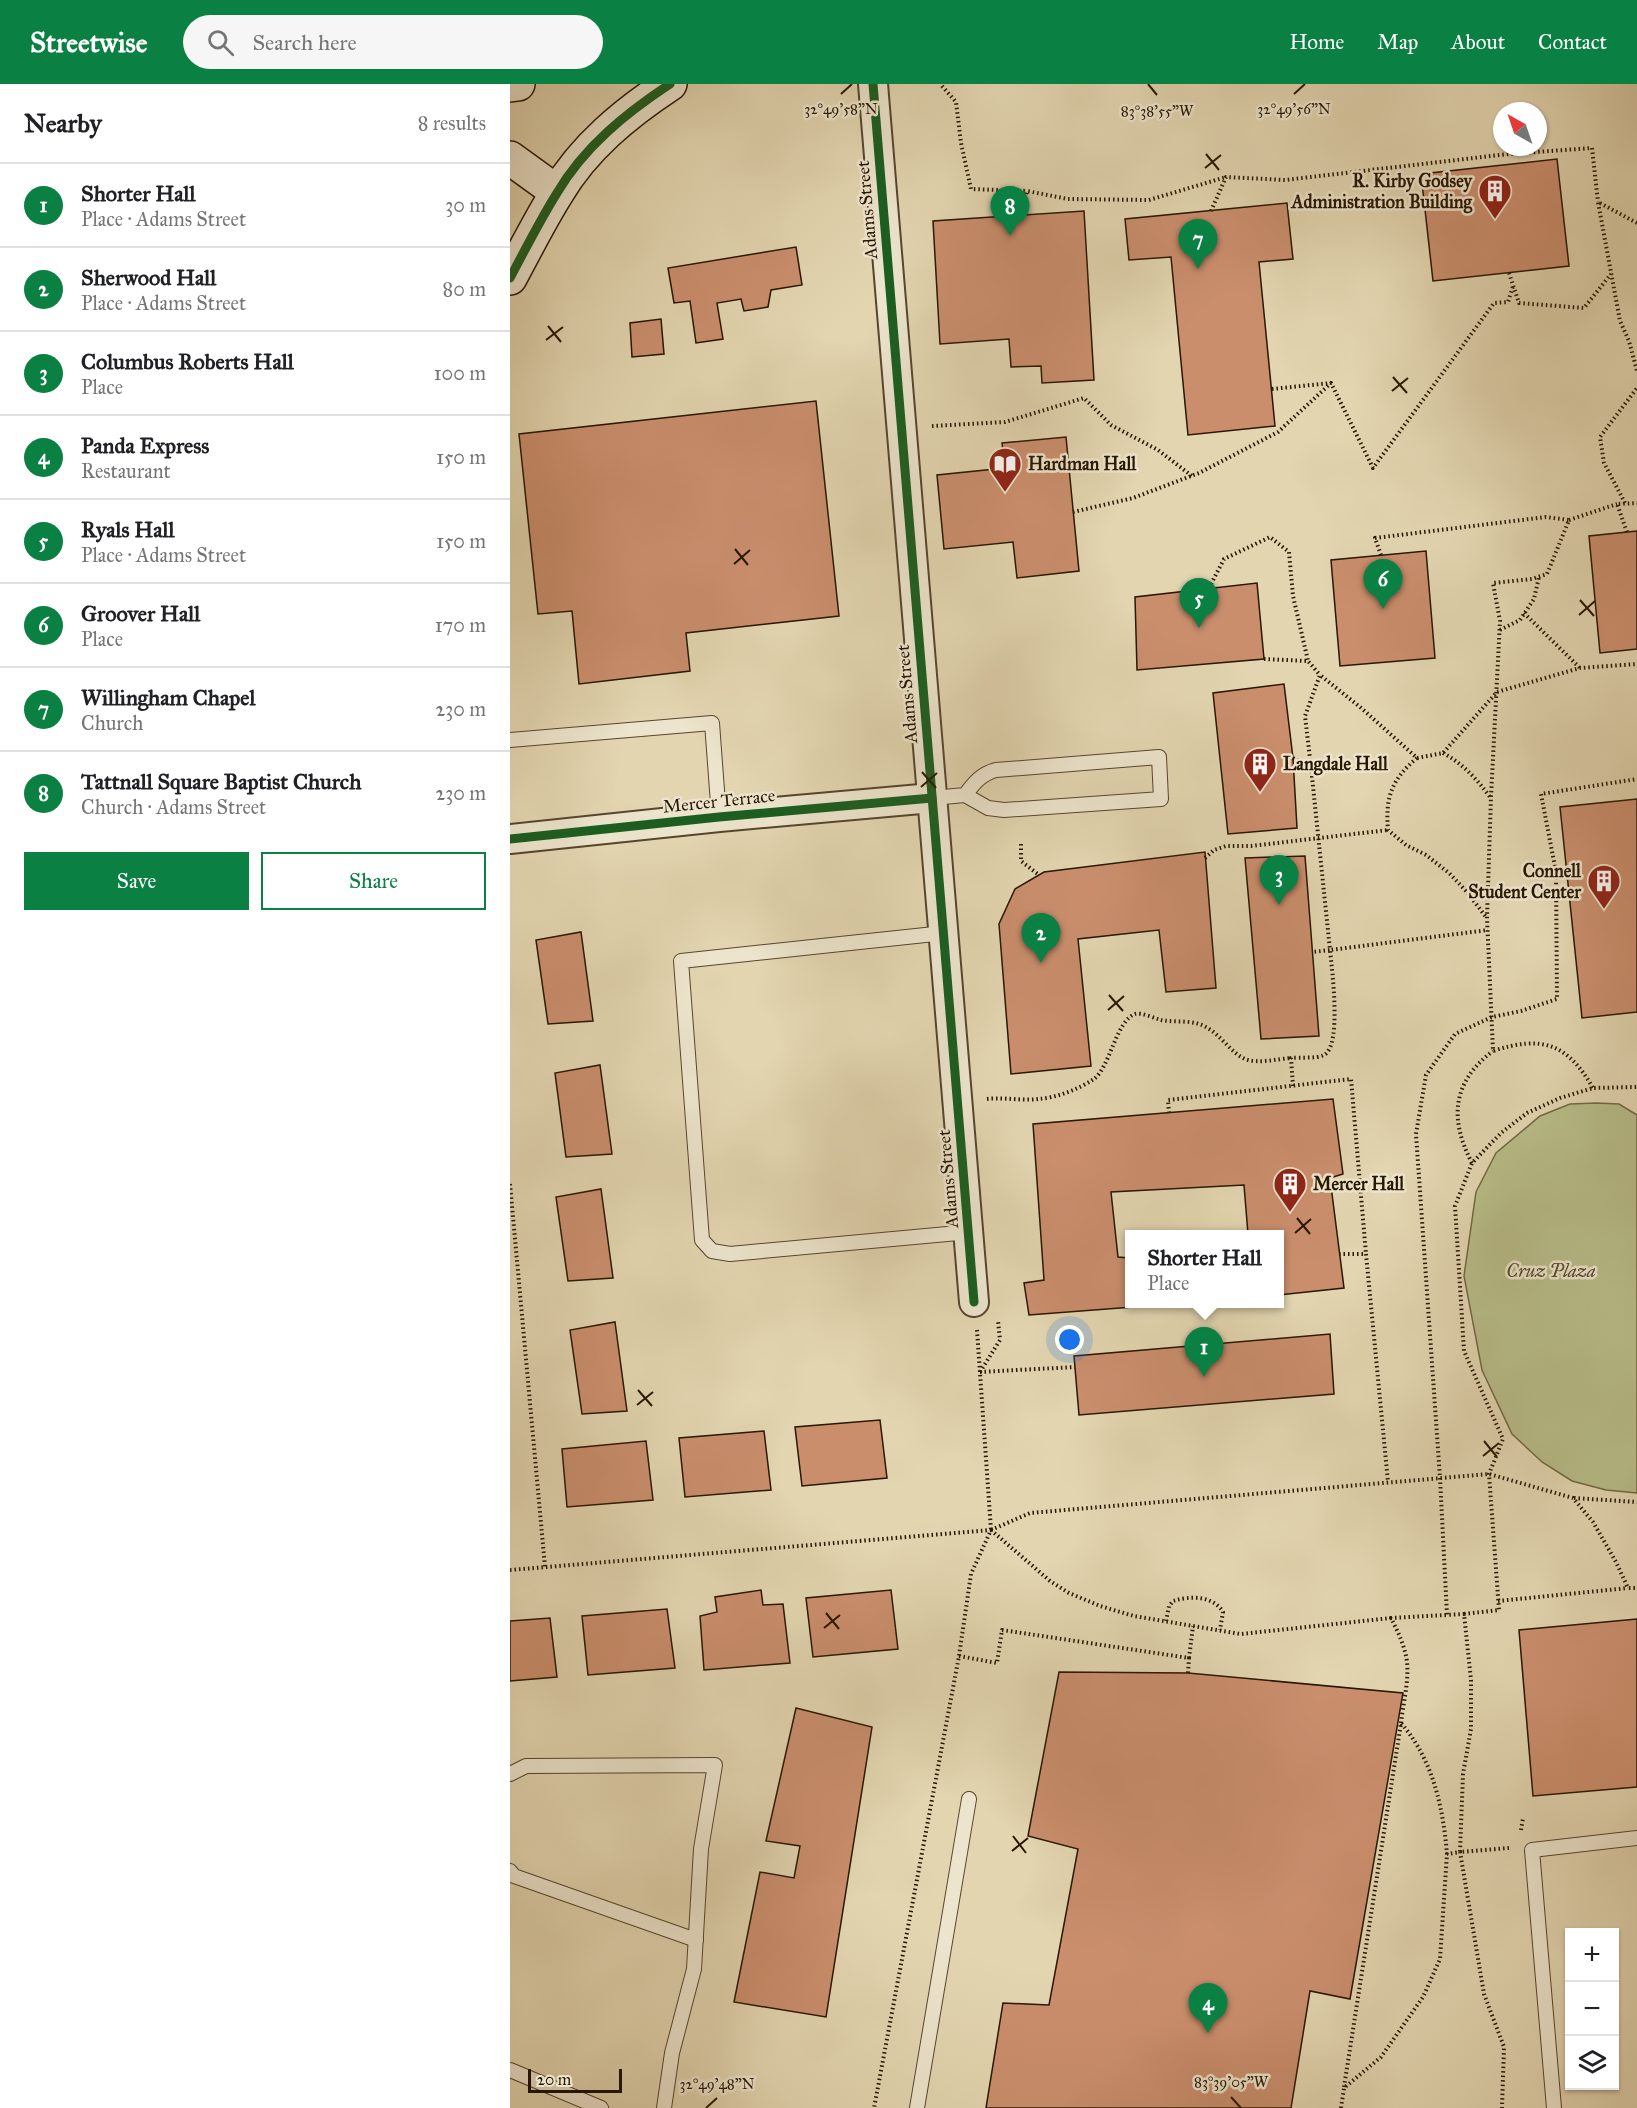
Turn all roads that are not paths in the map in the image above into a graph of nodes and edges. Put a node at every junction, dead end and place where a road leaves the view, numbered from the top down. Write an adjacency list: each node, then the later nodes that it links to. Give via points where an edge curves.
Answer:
1 (518, 84): 4 (street)
2 (670, 84): 6 (street, via 641,103 592,146)
3 (873, 84): 10 (street, Adams Street)
4 (510, 85)
5 (510, 158): 6 (street)
6 (557, 192): 7 (street)
7 (510, 278)
8 (510, 740): 11 (lane, via 712,723)
9 (965, 795): 9 (lane, via 988,808 1004,810 1161,799 1159,757 996,770 976,780); 10 (lane)
10 (932, 798): 11 (street, Mercer Terrace); 13 (street, Adams Street)
11 (719, 817): 12 (street, Mercer Terrace)
12 (510, 839)
13 (944, 933): 14 (street, Adams Street); 14 (lane, via 681,961 702,1240 712,1251 730,1254)
14 (969, 1232): 15 (street, Adams Street)
15 (974, 1302)
16 (510, 1774): 20 (lane, via 526,1766 715,1765 701,1849)
17 (969, 1799): 24 (lane)
18 (1637, 1838): 25 (lane, via 1532,1850)
19 (510, 1871): 20 (lane, via 514,1876)
20 (696, 1940): 23 (lane, via 694,1969 672,2053)
21 (510, 2070): 22 (lane)
22 (601, 2108)
23 (664, 2108)
24 (917, 2108)
25 (1554, 2108)

